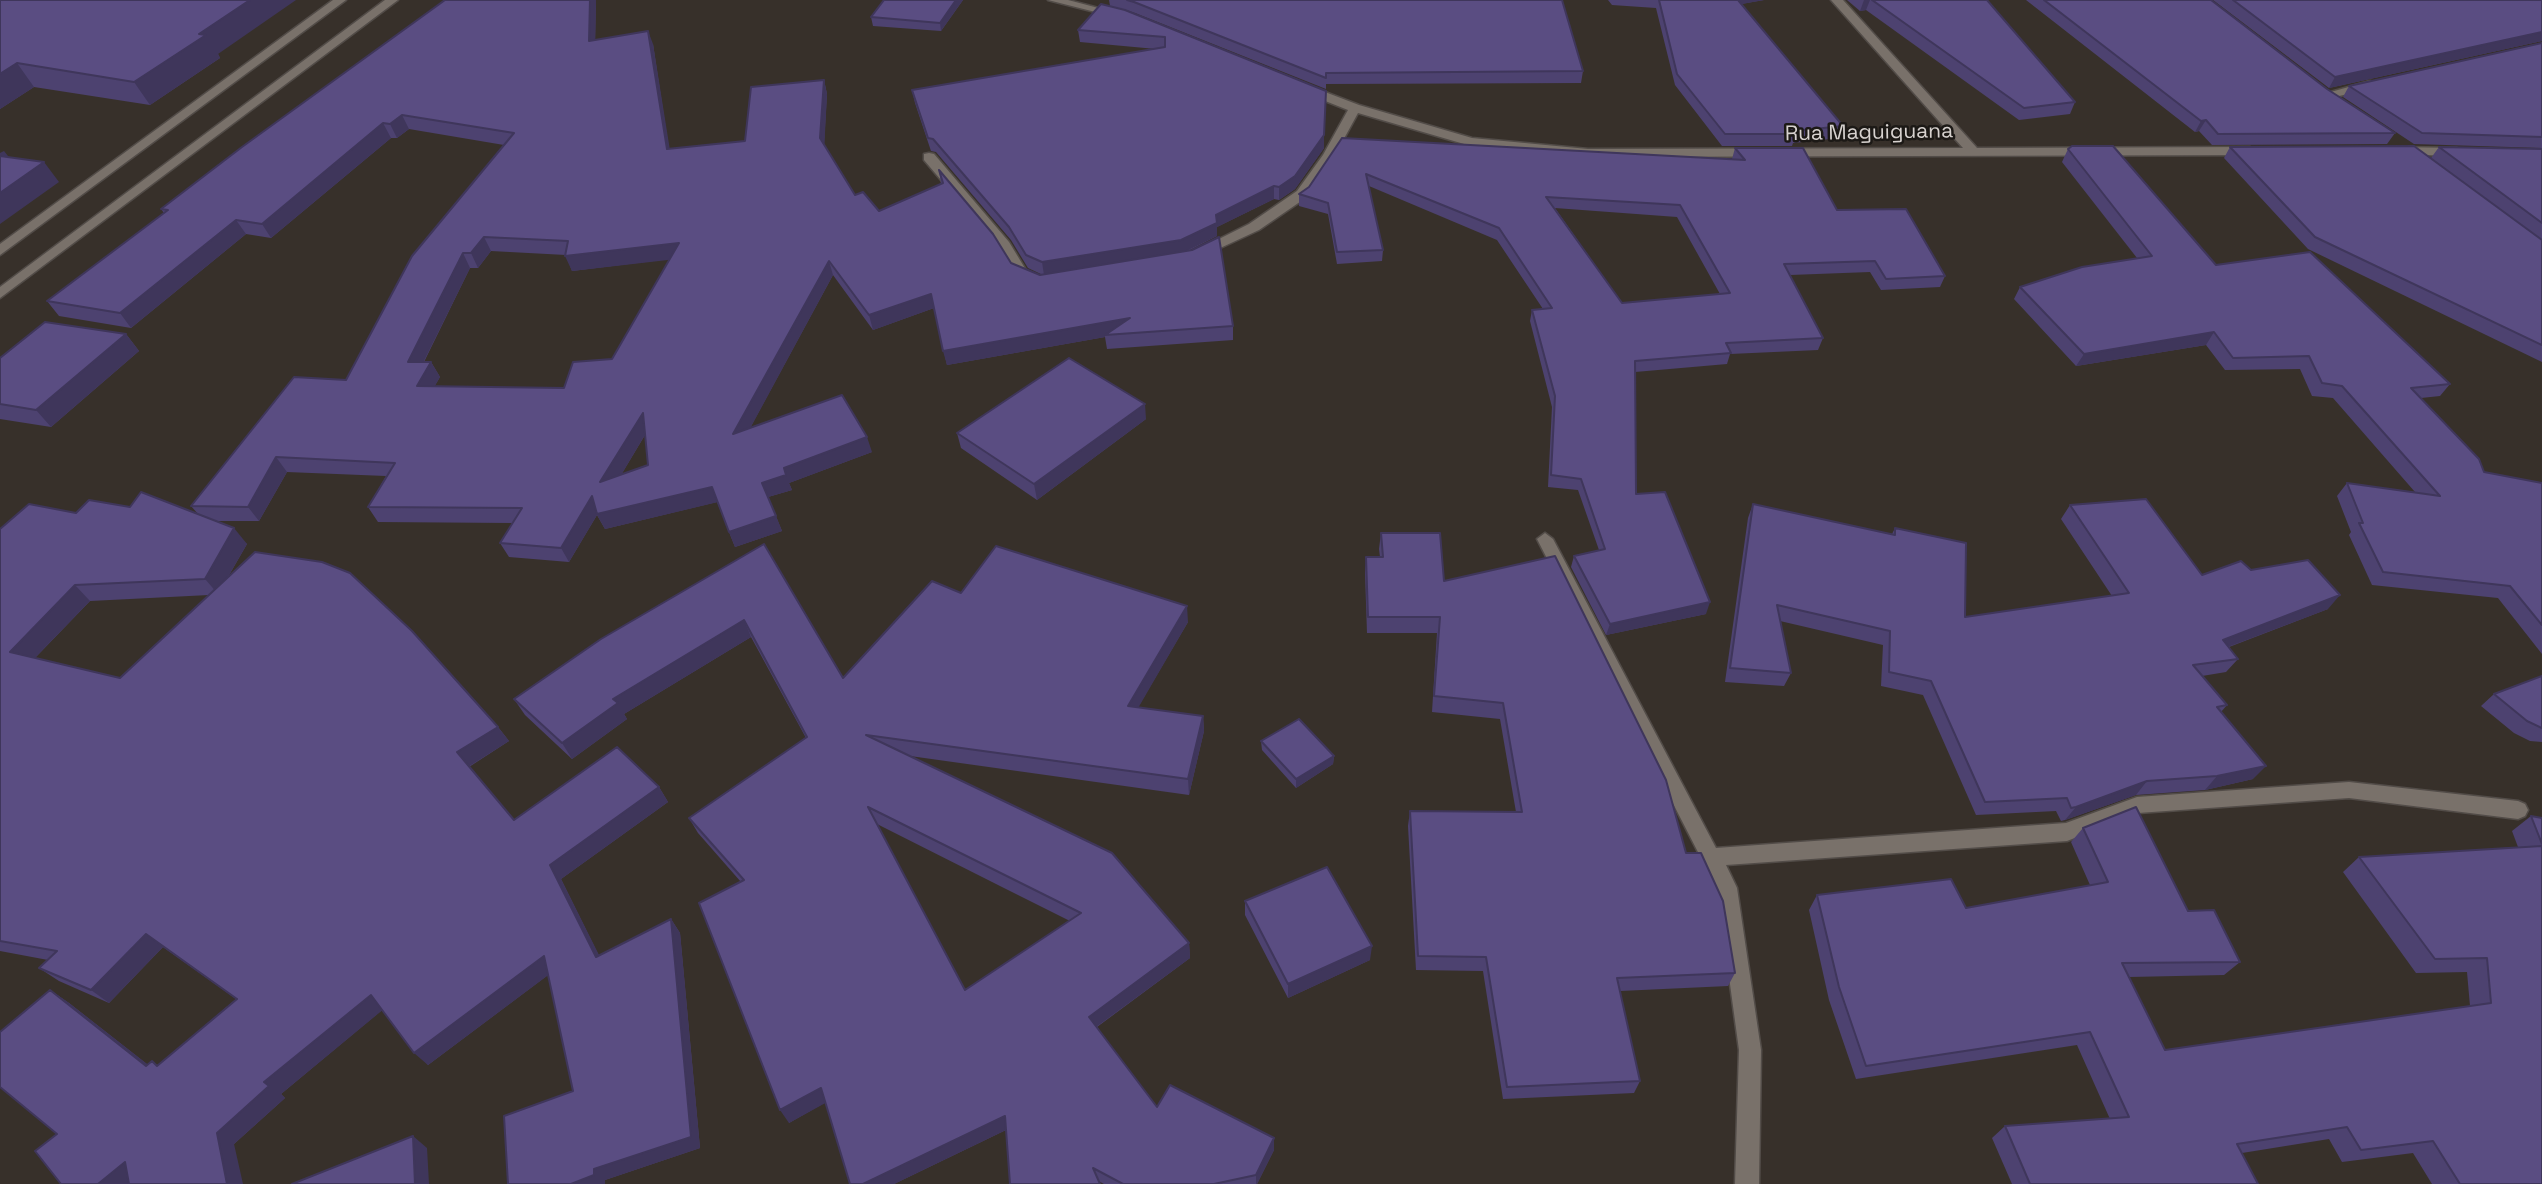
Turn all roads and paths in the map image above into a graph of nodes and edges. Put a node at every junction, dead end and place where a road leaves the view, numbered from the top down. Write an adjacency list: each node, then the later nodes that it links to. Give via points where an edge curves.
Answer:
1 (340, 0): 18 (street)
2 (392, 0): 21 (street)
3 (1054, 0): 5 (street)
4 (1837, 0): 11 (street)
5 (1130, 17)
6 (1292, 83): 8 (street, Rua Maguiguana)
7 (2380, 83): 9 (street, via 2321,91)
8 (1355, 108): 11 (street, Rua Maguiguana, via 1471,142 1588,153); 19 (street, via 1302,194 1255,227)
9 (2347, 109)
10 (2389, 137): 14 (street)
11 (1973, 151): 12 (street, Rua Maguiguana)
12 (2260, 151)
13 (2383, 151): 14 (street)
14 (2410, 151): 15 (street); 17 (street)
15 (2476, 152)
16 (929, 157): 20 (street, via 1004,245 1021,273)
17 (2431, 167)
18 (0, 251)
19 (1187, 258)
20 (1042, 283)
21 (0, 294)
22 (1545, 539): 24 (street)
23 (2518, 810): 24 (street, via 2349,790 2137,805 2067,832)
24 (1710, 857): 25 (street, via 1727,888 1750,1050)
25 (1747, 1184)

